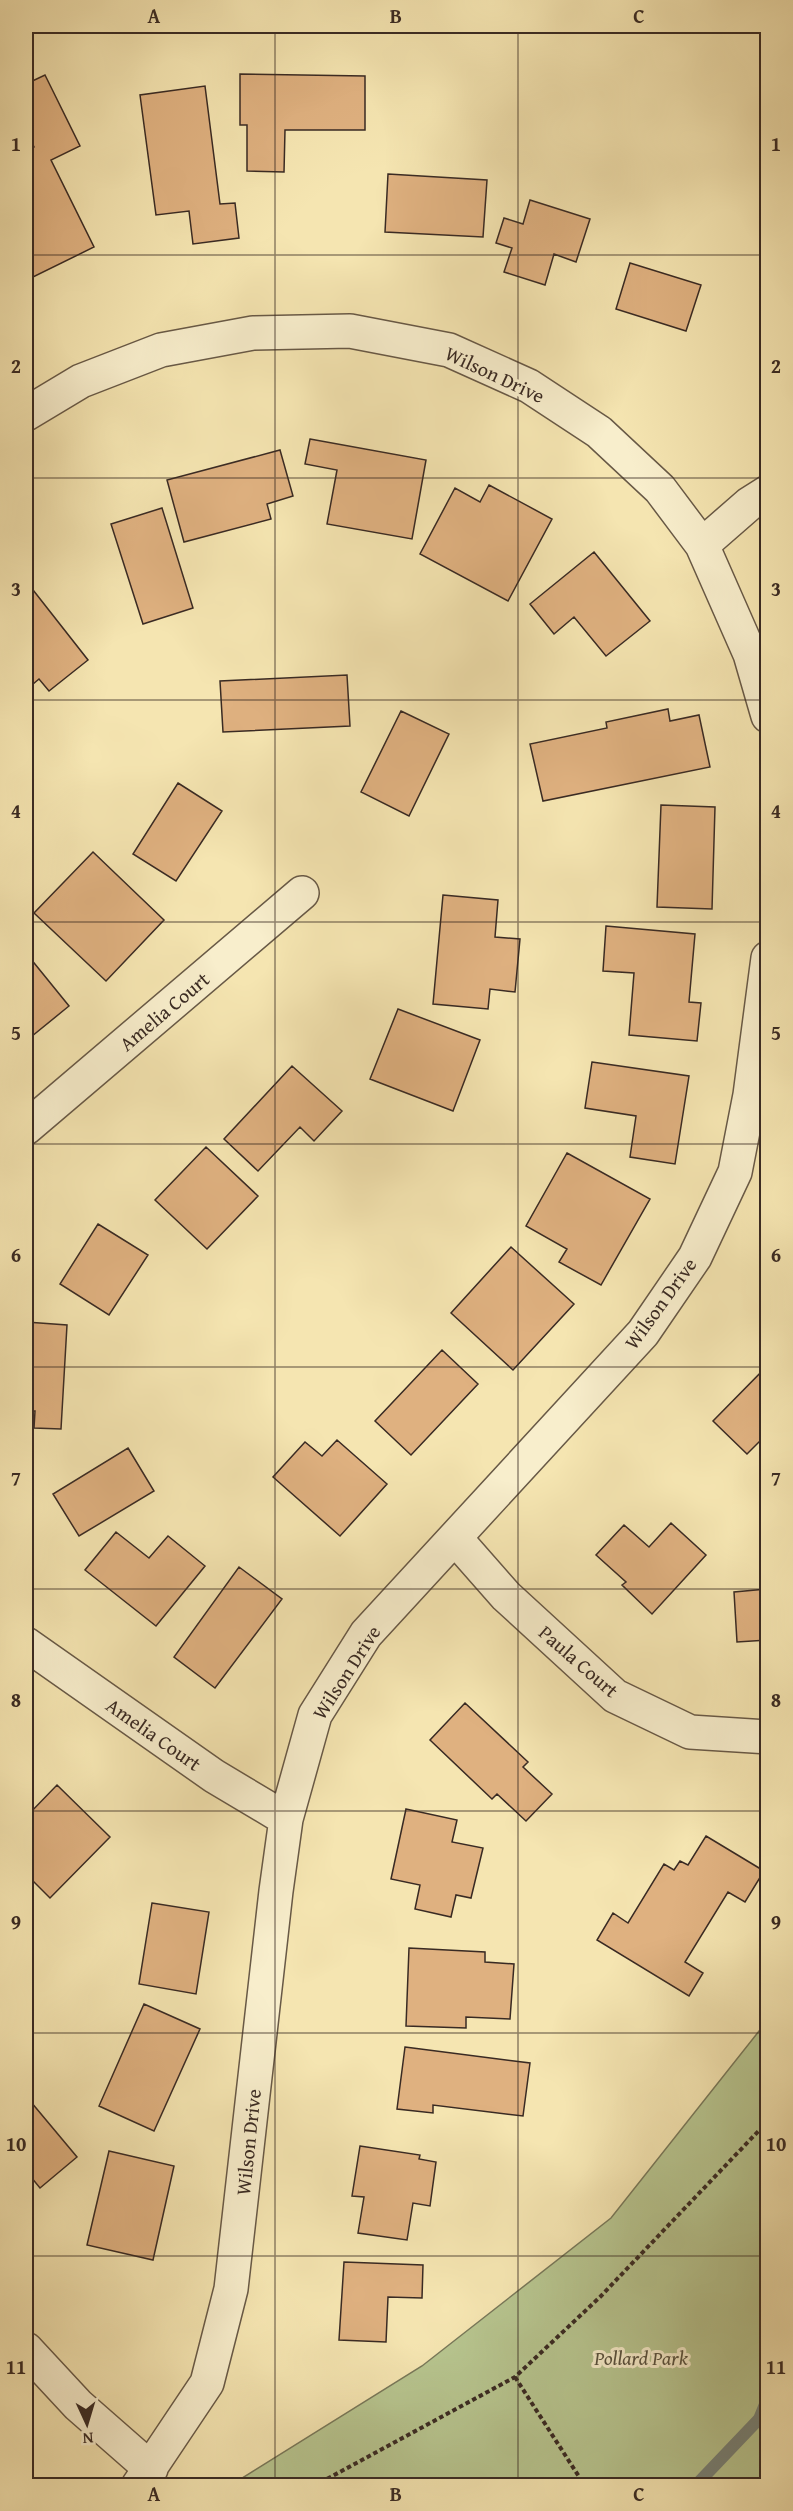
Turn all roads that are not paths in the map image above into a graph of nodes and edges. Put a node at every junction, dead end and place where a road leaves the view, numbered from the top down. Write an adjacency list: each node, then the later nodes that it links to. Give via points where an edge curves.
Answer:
1 (26, 414): 3 (street, Wilson Drive, via 81,381 161,350 252,333 350,331 449,350 529,386 599,432 660,489)
2 (768, 492): 3 (street)
3 (702, 545): 4 (street, Wilson Drive, via 750,654)
4 (768, 716)
5 (302, 893): 7 (street, Amelia Court)
6 (768, 958): 8 (street, Wilson Drive, via 750,1095 735,1172 695,1257 644,1332)
7 (26, 1128)
8 (455, 1538): 10 (street, Paula Court, via 506,1596 615,1696 690,1732); 11 (street, Wilson Drive, via 366,1634 315,1715)
9 (26, 1644): 11 (street, Amelia Court, via 214,1776)
10 (768, 1737)
11 (286, 1819): 13 (street, Wilson Drive, via 231,2289 207,2383)
12 (26, 2349): 13 (street)
13 (144, 2477)

